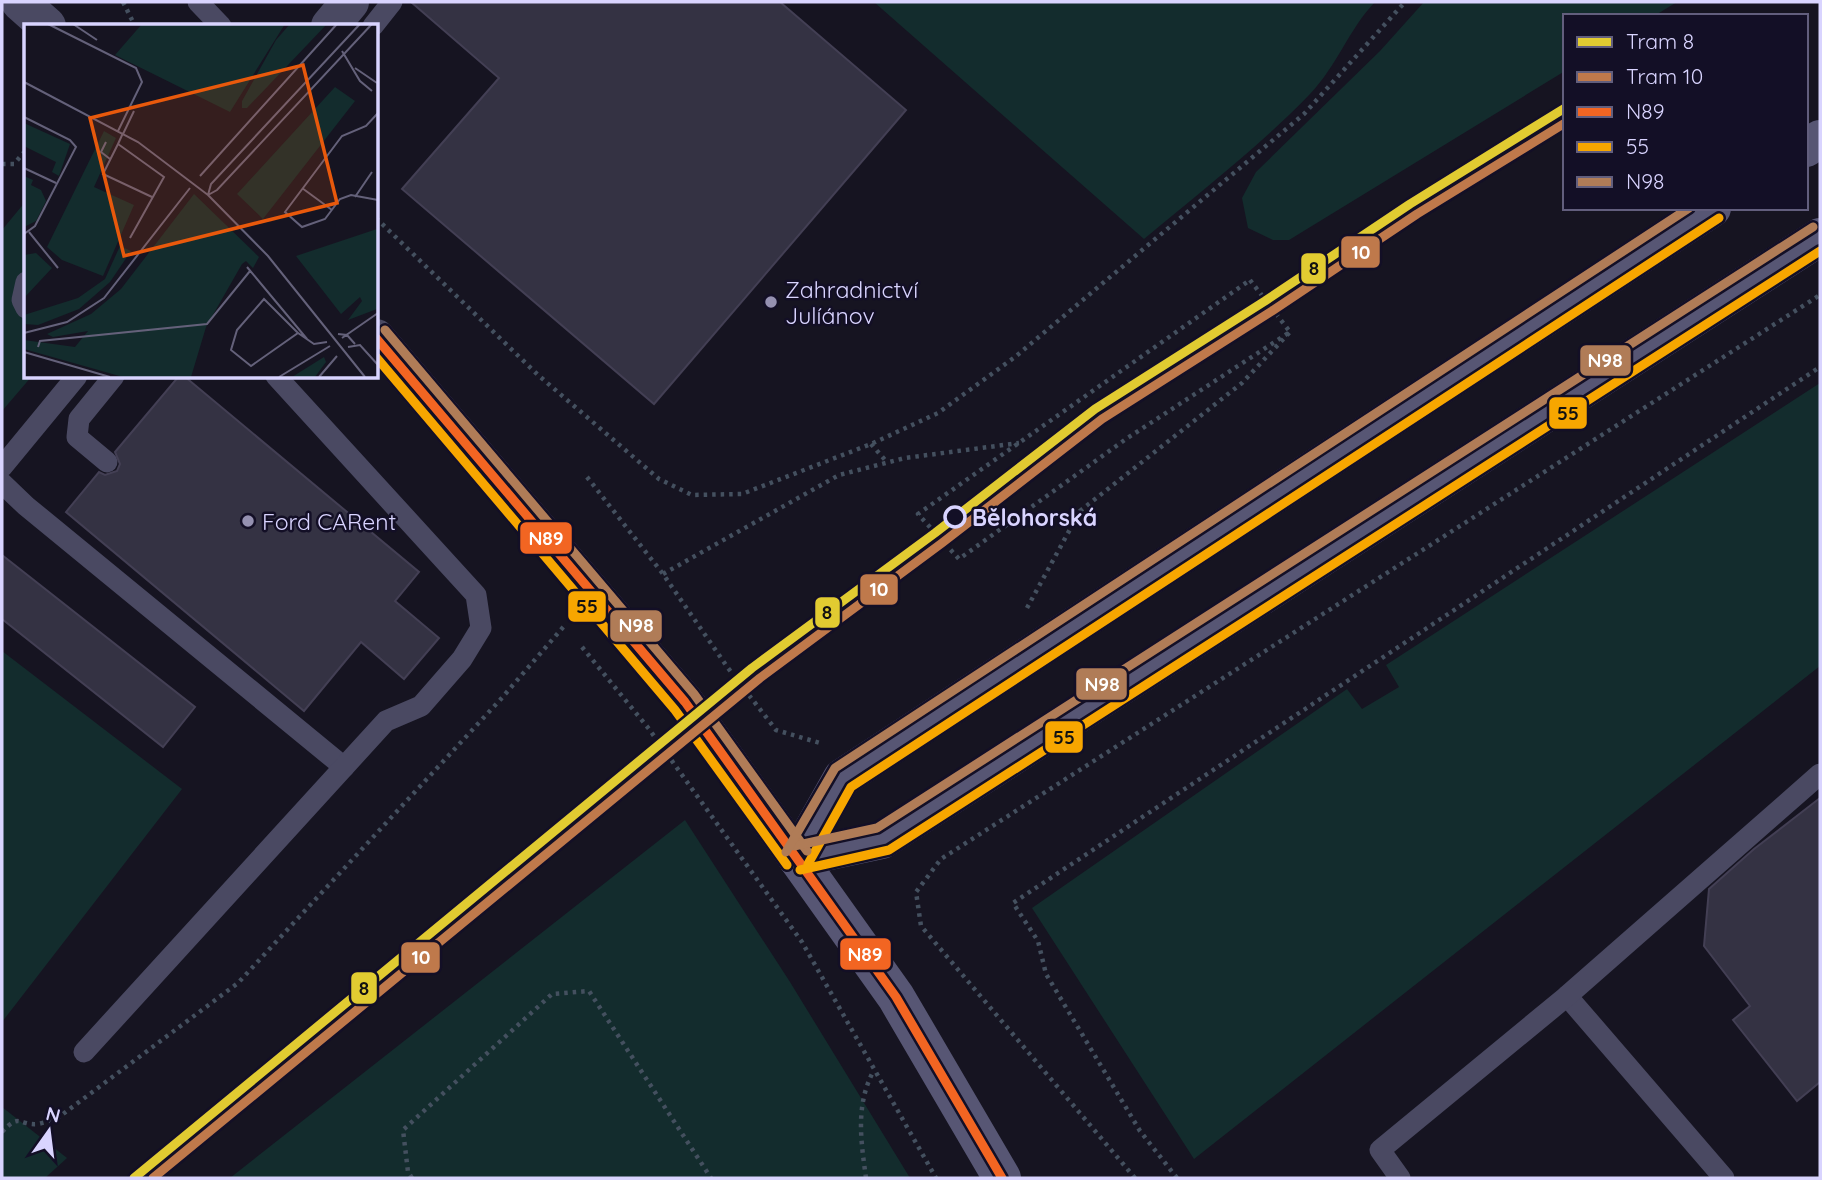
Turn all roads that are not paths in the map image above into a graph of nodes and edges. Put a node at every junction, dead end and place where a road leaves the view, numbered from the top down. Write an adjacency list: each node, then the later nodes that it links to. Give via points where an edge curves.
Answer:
1 (20, 2): 5 (street)
2 (198, 2): 6 (lane)
3 (349, 2): 7 (street)
4 (393, 2): 8 (lane)
5 (45, 24)
6 (219, 24)
7 (332, 24)
8 (375, 24)
9 (1709, 210): 20 (main road, via 842,778)
10 (1820, 237): 20 (main road, via 882,840)
11 (378, 340): 20 (street, via 685,702)
12 (75, 378): 16 (lane)
13 (112, 378): 15 (lane, via 79,419 77,437)
14 (278, 378): 18 (lane, via 476,595 481,628 462,659 421,706 386,721)
15 (107, 462)
16 (2, 467)
17 (2, 483): 18 (lane)
18 (344, 766): 22 (lane)
19 (1820, 774): 21 (lane)
20 (797, 858): 23 (main road, via 896,997)
21 (1567, 996): 24 (lane, via 1380,1150); 25 (lane)
22 (84, 1052)
23 (1002, 1178)
24 (1400, 1178)
25 (1724, 1178)

